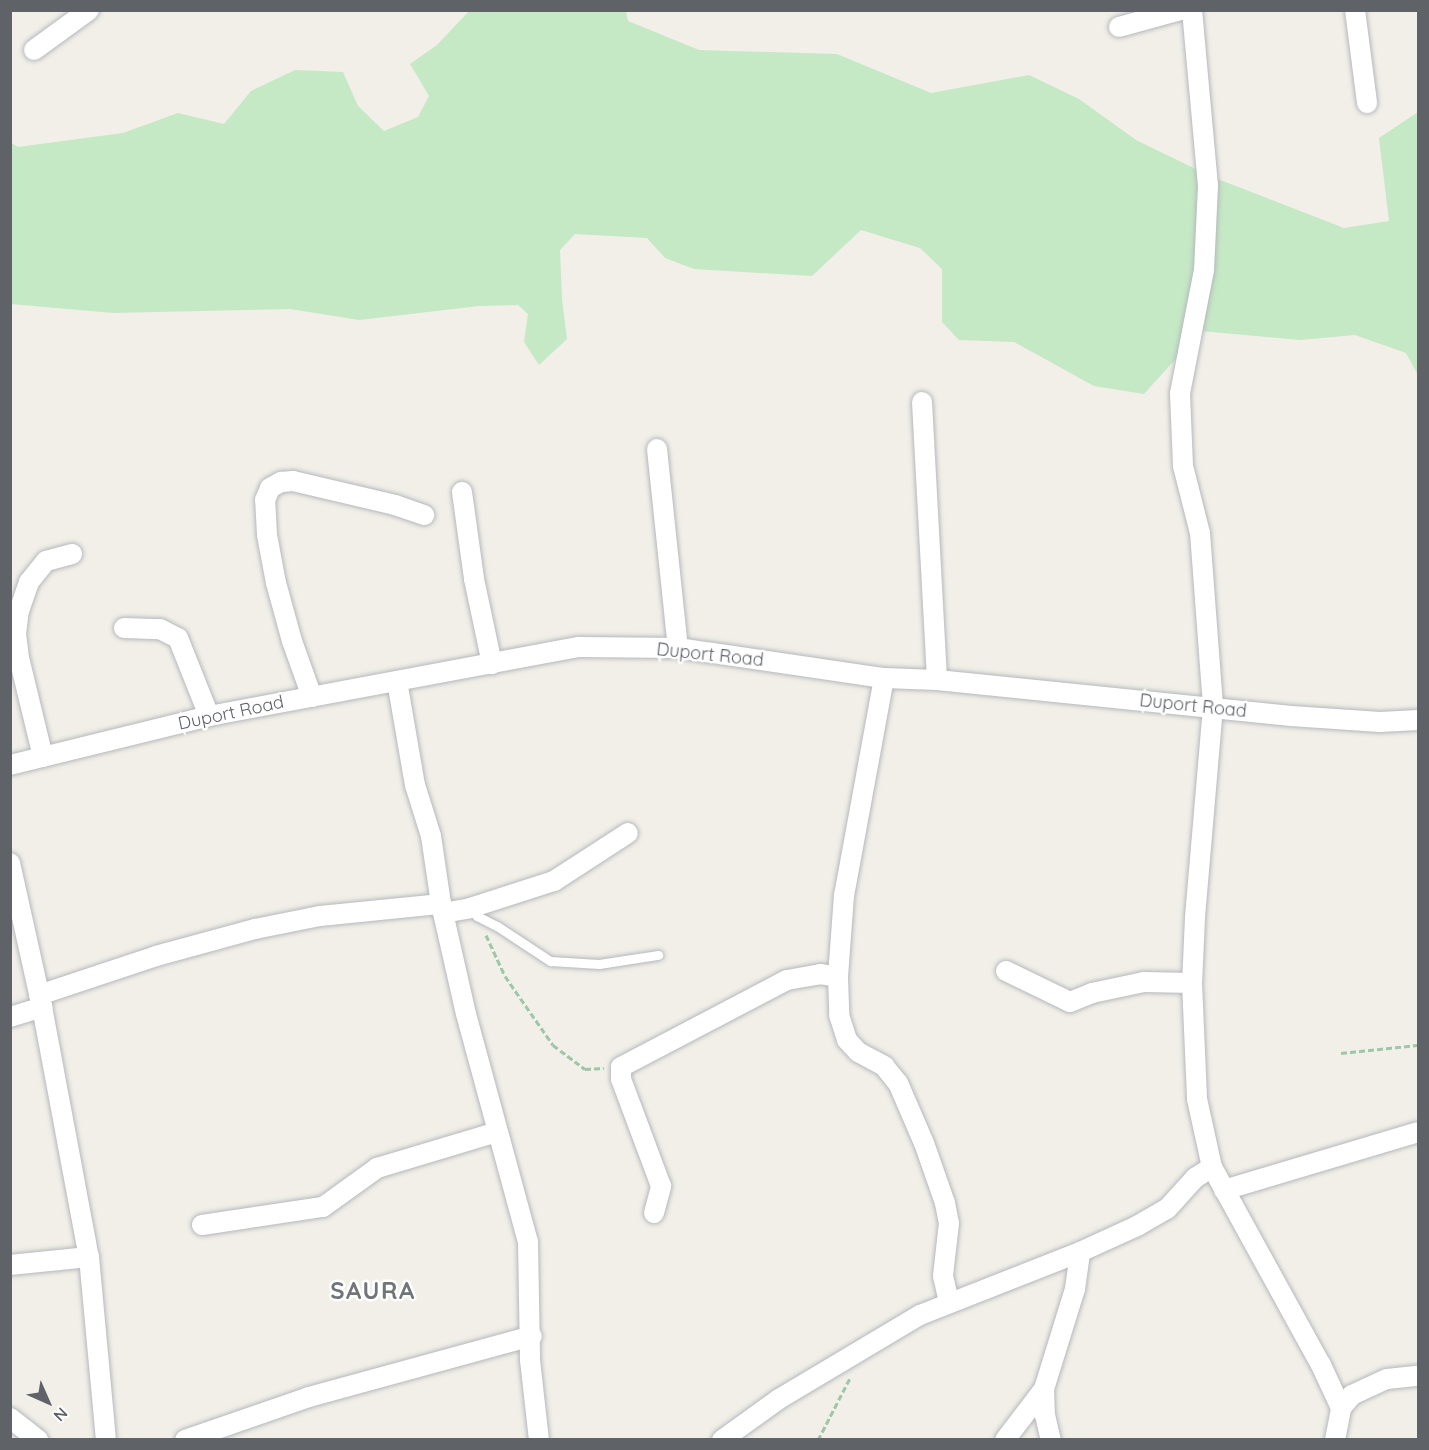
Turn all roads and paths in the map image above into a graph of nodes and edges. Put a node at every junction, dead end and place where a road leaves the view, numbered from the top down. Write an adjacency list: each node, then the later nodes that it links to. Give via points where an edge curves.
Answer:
1 (89, 10): 6 (street)
2 (1181, 10): 5 (street)
3 (1192, 10): 20 (street, via 1208,186 1204,270 1180,394 1183,466 1200,533)
4 (1355, 10): 7 (street)
5 (1119, 27)
6 (34, 50)
7 (1367, 103)
8 (922, 402): 17 (street)
9 (657, 449): 14 (street)
10 (462, 492): 15 (street, via 474,579)
11 (424, 515): 19 (street, via 293,481 270,488 265,500 267,535 276,583)
12 (72, 554): 23 (street, via 46,561 29,582 19,611 19,658)
13 (124, 628): 21 (street, via 160,629 178,638)
14 (678, 648): 15 (street, Duport Road, via 579,647); 16 (street, Duport Road)
15 (492, 664): 18 (street, Duport Road)
16 (884, 678): 17 (street, Duport Road); 31 (street, via 844,894)
17 (938, 680): 20 (street, Duport Road)
18 (397, 681): 19 (street, Duport Road); 27 (street, via 415,785 431,836)
19 (312, 696): 21 (street, Duport Road)
20 (1213, 707): 22 (street, Duport Road, via 1369,722); 32 (street, via 1200,833)
21 (209, 716): 23 (street, Duport Road)
22 (1419, 720)
23 (43, 757): 24 (street, Duport Road)
24 (10, 765)
25 (628, 833): 28 (street, via 554,881)
26 (10, 863): 33 (street)
27 (442, 909): 28 (street); 33 (street, via 320,916 255,929 156,956); 38 (street)
28 (473, 912): 29 (lane, via 550,961 599,964); 37 (path, via 506,976 553,1046 585,1069)
29 (658, 955)
30 (1006, 971): 32 (street, via 1070,1002 1144,982)
31 (838, 977): 37 (street, via 820,974 787,980); 47 (street, via 839,1015 847,1040 858,1052 884,1066 898,1083 942,1193 949,1222 943,1276)
32 (1192, 983): 40 (street, via 1197,1099)
33 (40, 1001): 34 (street); 45 (street)
34 (10, 1017)
35 (1419, 1045): 36 (path)
36 (1341, 1053)
37 (621, 1067): 42 (street, via 621,1078 661,1186)
38 (497, 1132): 43 (street, via 377,1168 323,1207); 48 (street, via 528,1242)
39 (1419, 1132): 41 (street)
40 (1212, 1167): 41 (street); 44 (street, via 1195,1178 1167,1209)
41 (1224, 1190): 52 (street)
42 (654, 1213)
43 (202, 1225)
44 (1080, 1252): 47 (street); 51 (street, via 1075,1288)
45 (89, 1257): 46 (street); 55 (street)
46 (10, 1265)
47 (950, 1302): 49 (street, via 920,1315)
48 (532, 1336): 56 (street, via 309,1397); 57 (street, via 530,1360)
49 (866, 1348): 58 (street, via 778,1399); 59 (path)
50 (1419, 1376): 52 (street, via 1387,1379 1366,1387)
51 (1044, 1389): 60 (street); 61 (street)
52 (1341, 1408): 62 (street)
53 (10, 1418): 54 (street)
54 (38, 1440)
55 (106, 1440)
56 (185, 1440)
57 (539, 1440)
58 (722, 1440)
59 (818, 1440)
60 (1005, 1440)
61 (1051, 1440)
62 (1335, 1440)

